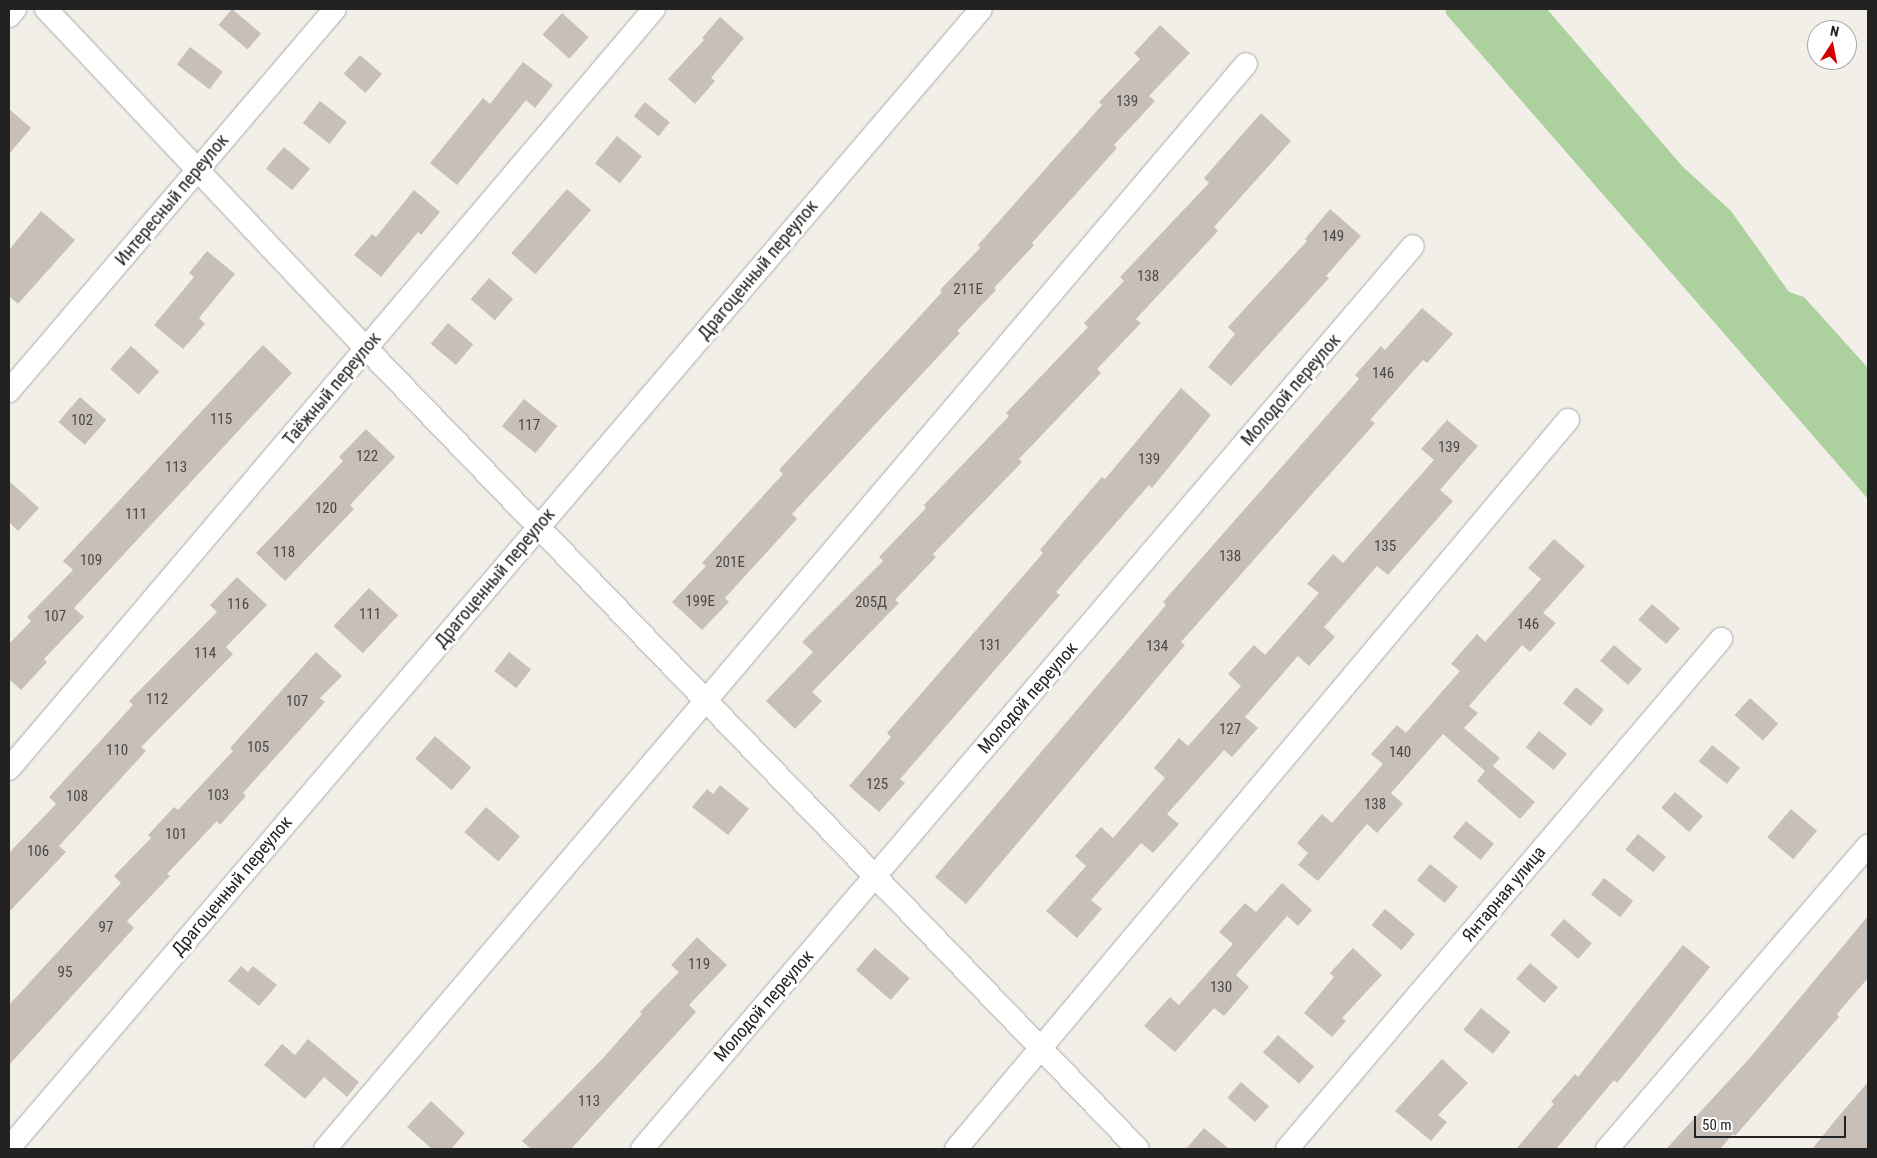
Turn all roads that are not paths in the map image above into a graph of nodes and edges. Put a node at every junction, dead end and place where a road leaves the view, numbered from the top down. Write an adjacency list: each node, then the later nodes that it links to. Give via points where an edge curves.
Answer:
1 (15, 9): 6 (street)
2 (46, 9): 8 (street)
3 (334, 9): 8 (street, Интересный переулок)
4 (654, 9): 10 (street, Таёжный переулок)
5 (981, 9): 13 (street, Драгоценный переулок)
6 (9, 16)
7 (1246, 64): 15 (street)
8 (199, 168): 10 (street); 11 (street, Интересный переулок)
9 (1414, 246): 18 (street, Молодой переулок)
10 (366, 348): 13 (street); 16 (street, Таёжный переулок)
11 (9, 391)
12 (1568, 420): 19 (street)
13 (539, 526): 15 (street); 20 (street, Драгоценный переулок)
14 (1721, 639): 25 (street, Янтарная улица)
15 (707, 699): 18 (street); 21 (street)
16 (9, 769)
17 (1868, 846): 26 (street)
18 (874, 877): 19 (street); 22 (street, Молодой переулок)
19 (1042, 1048): 23 (street); 24 (street)
20 (9, 1148)
21 (325, 1149)
22 (642, 1149)
23 (956, 1149)
24 (1138, 1149)
25 (1287, 1149)
26 (1607, 1149)

